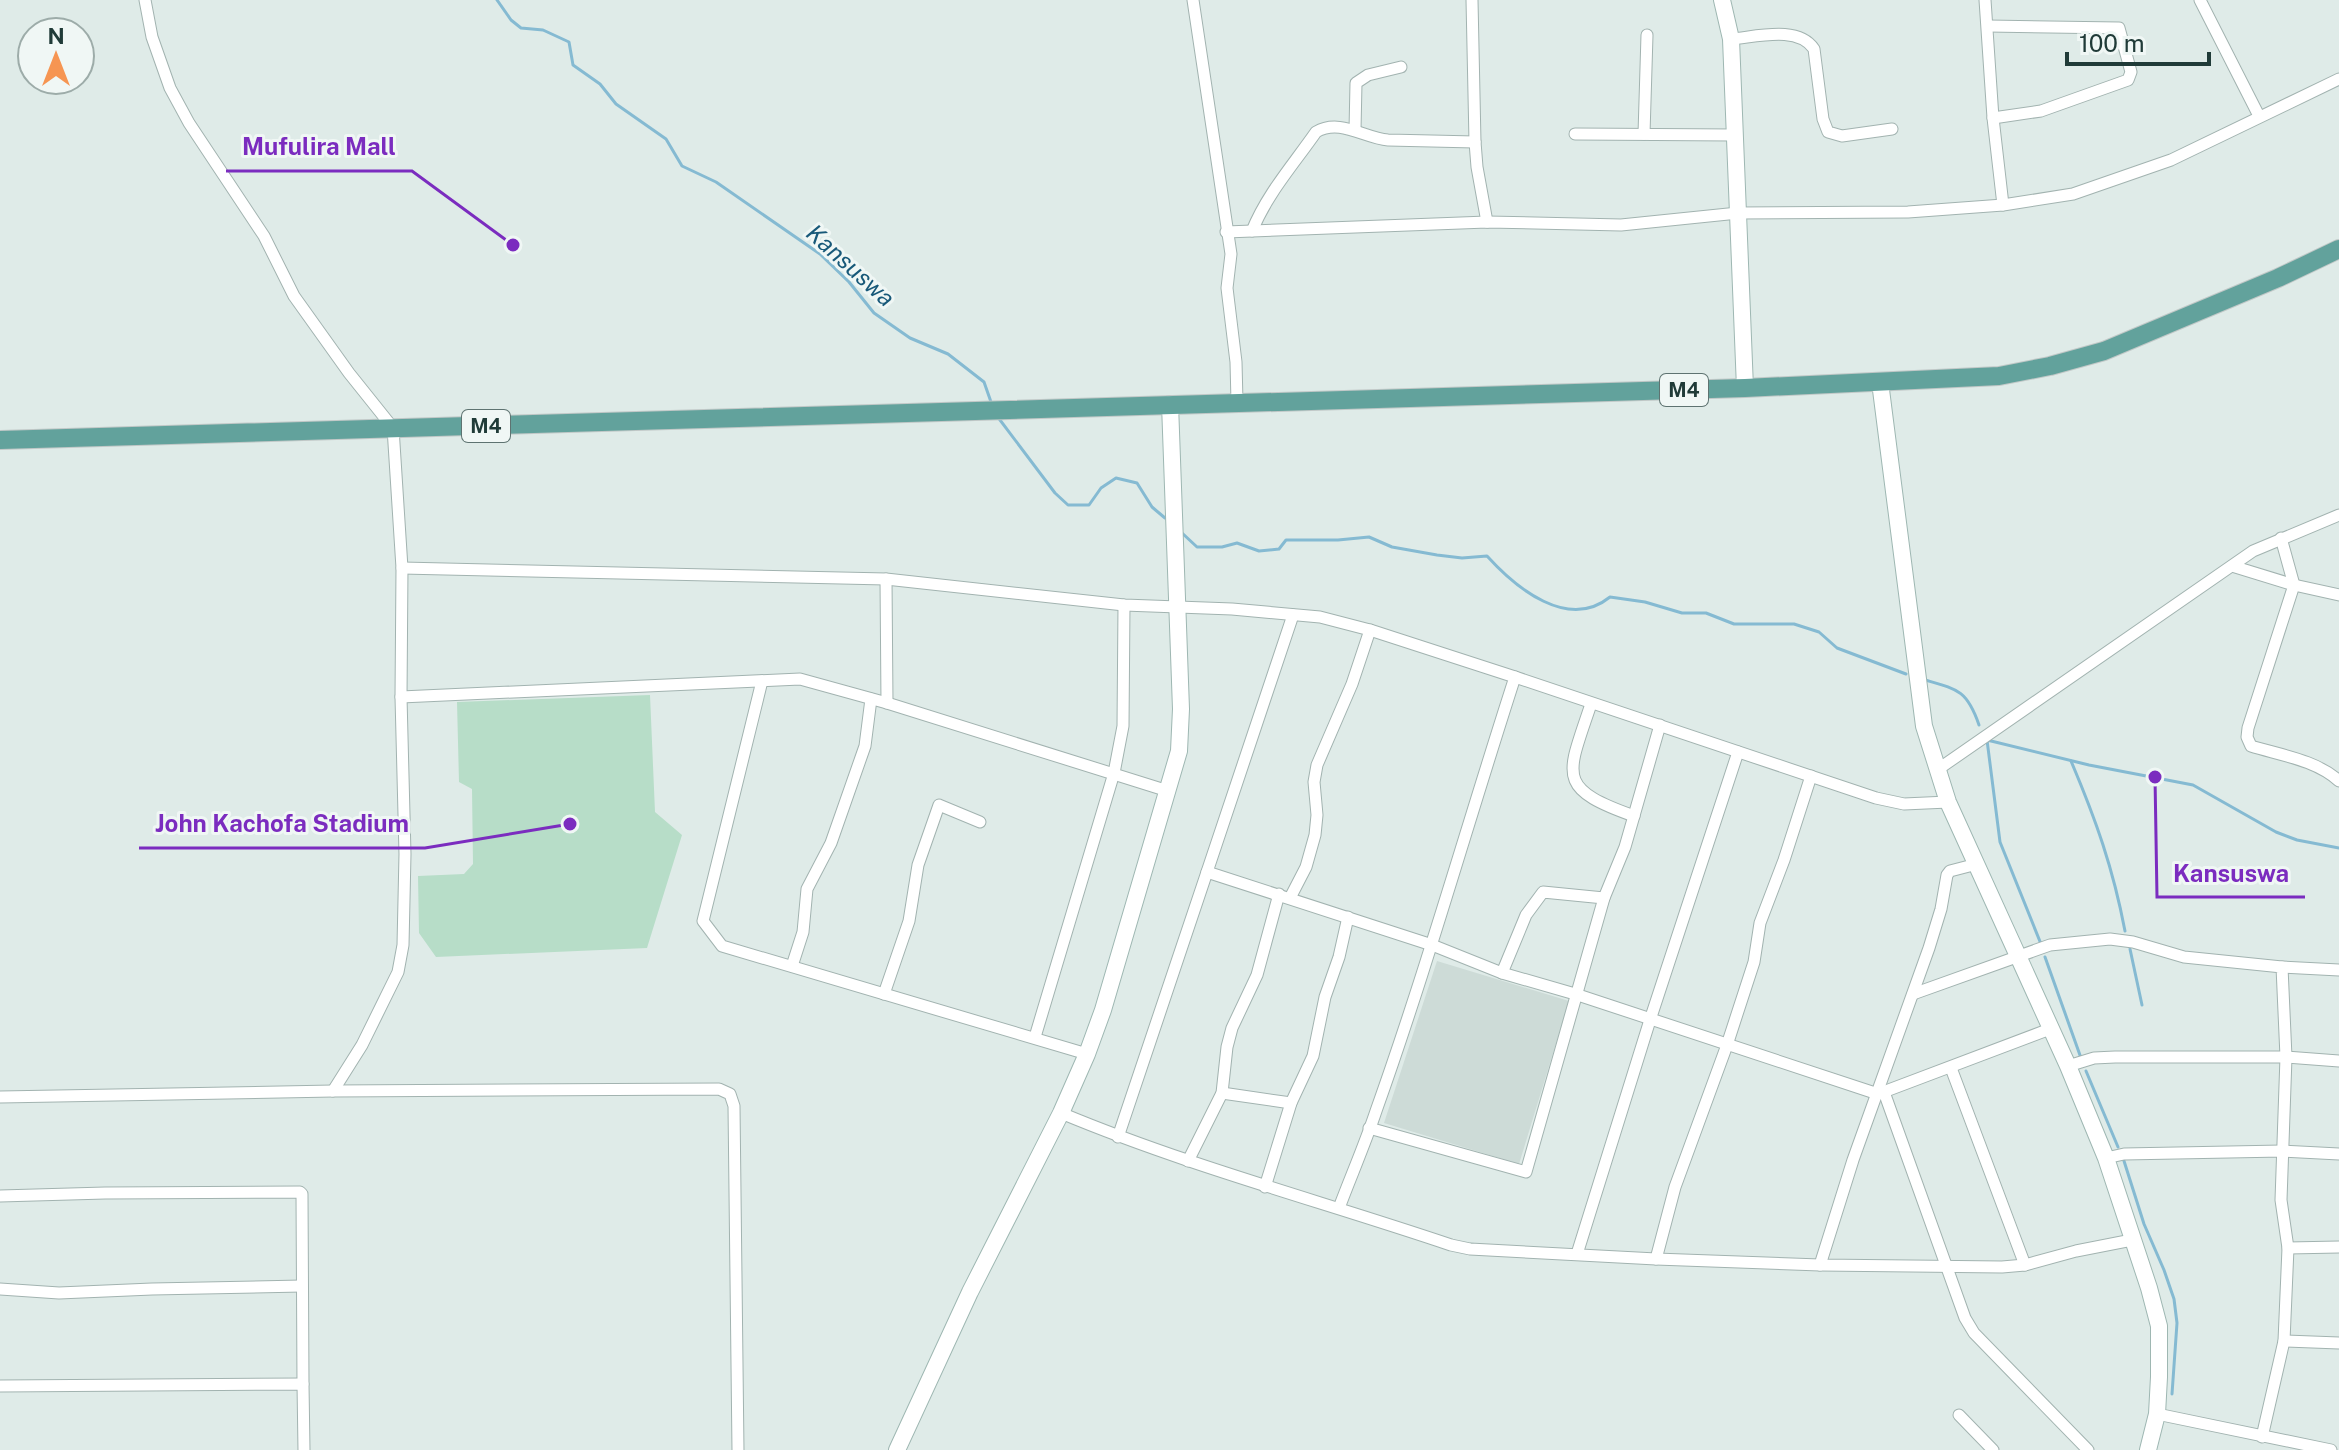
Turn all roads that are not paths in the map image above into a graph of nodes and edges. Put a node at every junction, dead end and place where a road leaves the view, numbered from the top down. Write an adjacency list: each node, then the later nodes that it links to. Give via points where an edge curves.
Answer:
1 (145, 0): 30 (street, via 161,63 189,123 264,236 294,296)
2 (1193, 0): 24 (street)
3 (1472, 0): 19 (street)
4 (1722, 0): 9 (street)
5 (1985, 0): 7 (street)
6 (2200, 0): 12 (street)
7 (1988, 26): 13 (street); 13 (street, via 2116,27 2131,72 2128,80 2041,111)
8 (1647, 35): 17 (street)
9 (1731, 39): 14 (street, via 1802,37 1814,49 1828,132 1842,136); 18 (street)
10 (1401, 67): 15 (street, via 1356,83)
11 (2339, 79): 12 (street)
12 (2259, 116): 20 (street, via 2171,160 2073,194)
13 (1993, 118): 20 (street)
14 (1892, 129)
15 (1355, 130): 19 (street, via 1377,139); 23 (street, via 1316,132 1262,207)
16 (1575, 134): 17 (street)
17 (1644, 134): 18 (street)
18 (1734, 135): 21 (street)
19 (1475, 142): 22 (street)
20 (2003, 205): 21 (street, via 1908,212)
21 (1738, 213): 22 (street, via 1621,225); 27 (street)
22 (1487, 222): 23 (street)
23 (1252, 231): 24 (street)
24 (1226, 232): 28 (street)
25 (2339, 249): 26 (main road, M4, via 2104,351 1999,376)
26 (1880, 382): 27 (main road, M4); 51 (street, via 1919,699)
27 (1745, 388): 28 (main road, M4)
28 (1237, 402): 29 (main road, M4)
29 (1170, 404): 30 (main road, M4); 40 (street)
30 (393, 428): 31 (main road, M4); 35 (street)
31 (0, 440)
32 (2339, 515): 33 (street)
33 (2281, 538): 34 (street); 37 (street)
34 (2232, 566): 37 (street); 51 (street)
35 (402, 568): 36 (street); 45 (street)
36 (886, 579): 39 (street); 47 (street)
37 (2294, 585): 38 (street); 54 (street, via 2247,737 2251,746 2308,763)
38 (2339, 595)
39 (1124, 605): 40 (street); 52 (street, via 1123,726)
40 (1177, 607): 41 (street); 55 (street, via 1180,731)
41 (1293, 615): 42 (street, via 1330,618); 60 (street)
42 (1370, 630): 43 (street); 61 (street, via 1317,765 1315,835 1306,867)
43 (1515, 677): 48 (street); 64 (street)
44 (762, 681): 45 (street); 46 (street, via 800,679); 66 (street, via 703,921 722,946)
45 (401, 697): 82 (street, via 402,958 362,1045)
46 (871, 699): 47 (street); 66 (street, via 864,751 831,843 807,889 803,932)
47 (887, 703): 52 (street)
48 (1591, 704): 49 (street); 57 (street, via 1573,760 1575,783 1584,794)
49 (1660, 725): 50 (street); 57 (street)
50 (1738, 752): 53 (street); 73 (street)
51 (1937, 770): 56 (street)
52 (1114, 773): 55 (street); 75 (street)
53 (1811, 776): 56 (street, via 1891,802); 76 (street, via 1760,923 1754,962)
54 (2339, 781)
55 (1168, 791): 77 (street)
56 (1948, 802): 59 (street)
57 (1634, 816): 62 (street)
58 (980, 822): 70 (street, via 939,805)
59 (1977, 864): 65 (street); 72 (street, via 1948,873)
60 (1207, 872): 61 (street); 89 (street)
61 (1285, 896): 63 (street); 83 (street, via 1232,1028)
62 (1604, 898): 69 (street, via 1543,892 1526,915); 71 (street)
63 (1348, 917): 64 (street); 86 (street, via 1313,1056)
64 (1432, 945): 69 (street); 88 (street)
65 (2018, 957): 67 (street, via 2050,945 2110,939 2184,957); 72 (street); 74 (street)
66 (792, 966): 70 (street)
67 (2282, 967): 68 (street); 78 (street)
68 (2339, 970)
69 (1502, 973): 71 (street)
70 (884, 994): 75 (street)
71 (1575, 994): 73 (street); 88 (street, via 1526,1172)
72 (1913, 994): 84 (street)
73 (1650, 1020): 76 (street); 100 (street)
74 (2050, 1029): 80 (street); 81 (street)
75 (1035, 1037): 77 (street)
76 (1727, 1045): 84 (street); 101 (street, via 1675,1187)
77 (1087, 1054): 87 (street)
78 (2286, 1057): 79 (street); 80 (street, via 2115,1057); 90 (street)
79 (2339, 1061)
80 (2068, 1066): 92 (street)
81 (1951, 1068): 84 (street); 103 (street)
82 (333, 1091): 85 (street); 115 (street, via 719,1089 730,1094)
83 (1222, 1093): 86 (street); 93 (street)
84 (1881, 1093): 102 (street); 104 (street)
85 (0, 1097)
86 (1291, 1103): 94 (street)
87 (1061, 1113): 89 (street); 116 (street)
88 (1369, 1128): 96 (street)
89 (1118, 1137): 93 (street)
90 (2282, 1151): 91 (street); 92 (street); 99 (street, via 2281,1200)
91 (2339, 1154)
92 (2106, 1158): 97 (street)
93 (1188, 1161): 94 (street)
94 (1265, 1187): 96 (street)
95 (0, 1196): 105 (street, via 300,1192)
96 (1339, 1208): 100 (street, via 1470,1249)
97 (2132, 1240): 103 (street); 111 (street, via 2159,1326)
98 (2339, 1247): 99 (street)
99 (2288, 1248): 107 (street)
100 (1577, 1254): 101 (street)
101 (1656, 1259): 102 (street)
102 (1820, 1265): 104 (street)
103 (2025, 1265): 104 (street)
104 (1946, 1266): 118 (street, via 1974,1333)
105 (302, 1286): 106 (street, via 59,1293); 109 (street)
106 (0, 1289)
107 (2284, 1341): 108 (street); 113 (street)
108 (2339, 1343)
109 (303, 1384): 110 (street); 114 (street)
110 (0, 1386)
111 (2157, 1414): 113 (street); 119 (street)
112 (1959, 1415): 117 (street)
113 (2262, 1437): 120 (street)
114 (304, 1450)
115 (738, 1450)
116 (897, 1450)
117 (1993, 1450)
118 (2088, 1450)
119 (2148, 1450)
120 (2331, 1450)

